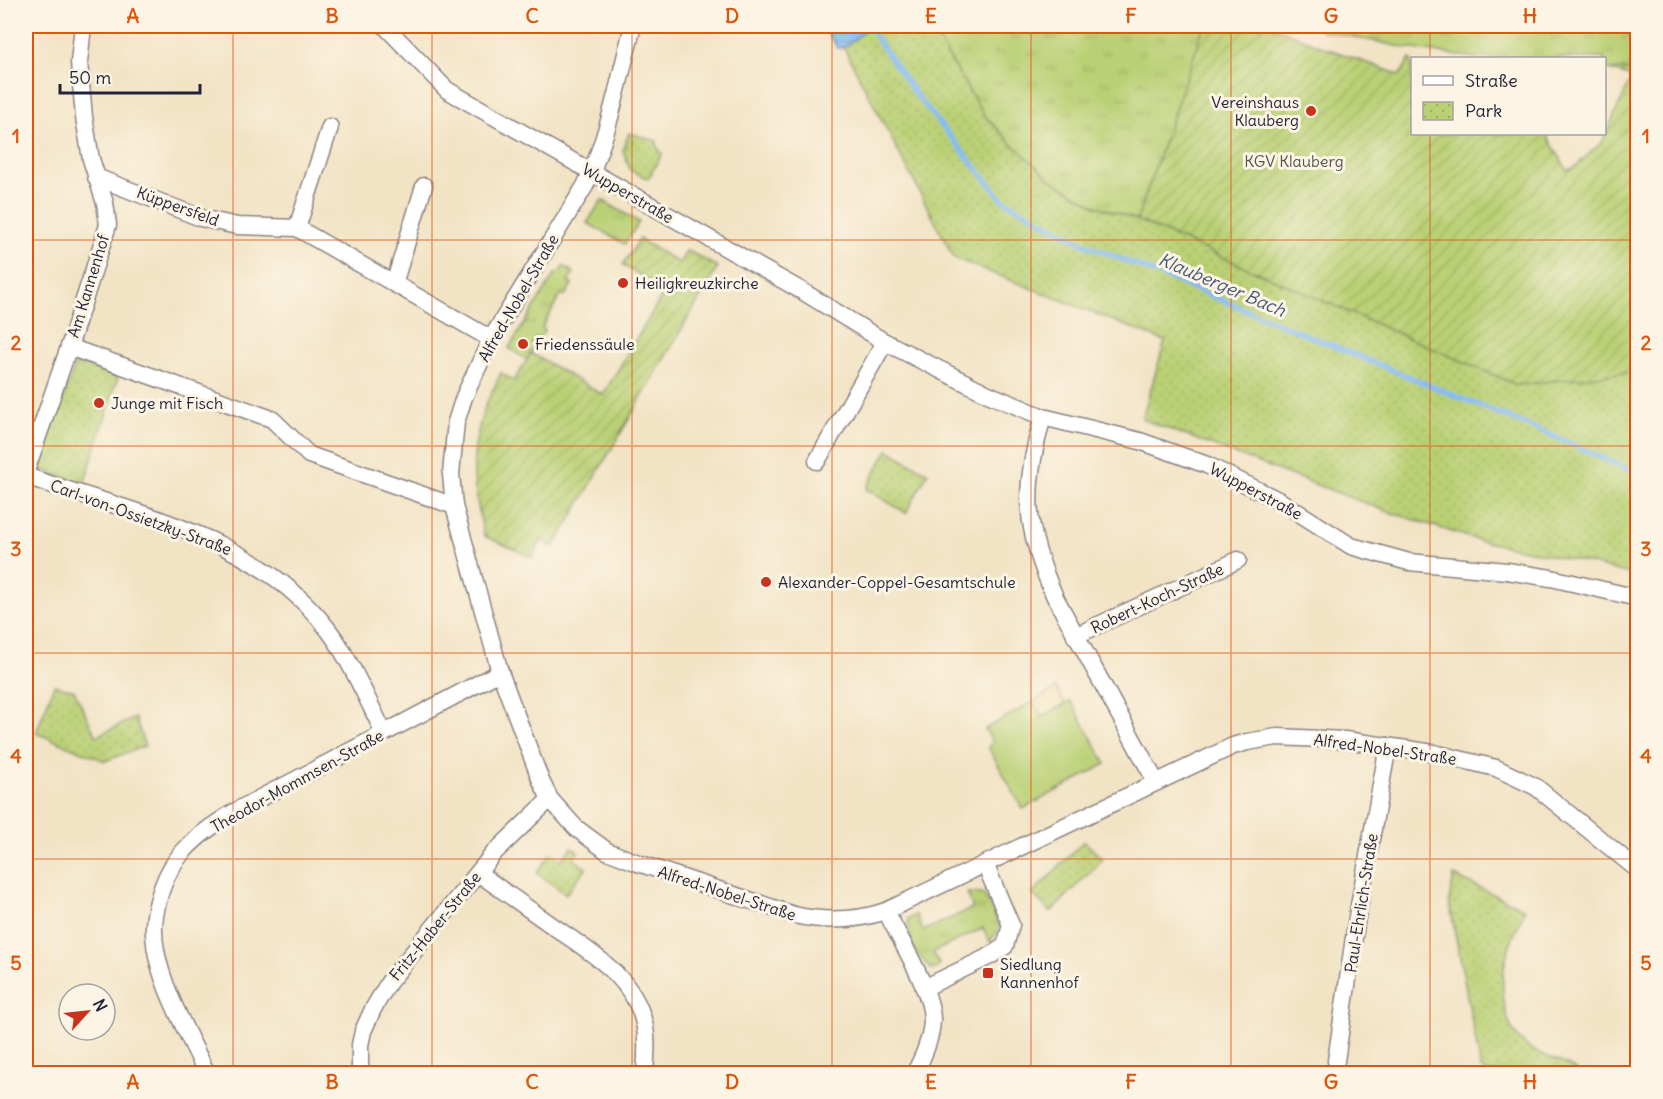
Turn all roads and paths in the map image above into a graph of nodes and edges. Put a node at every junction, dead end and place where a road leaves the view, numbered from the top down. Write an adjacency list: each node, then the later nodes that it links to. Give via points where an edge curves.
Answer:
1 (83, 26): 6 (street, Am Kannenhof, via 79,62 84,117)
2 (385, 26): 5 (street, Wupperstraße, via 447,90)
3 (633, 26): 5 (street, Alfred-Nobel-Straße)
4 (330, 127): 8 (street)
5 (591, 173): 10 (street, Alfred-Nobel-Straße); 11 (street, Wupperstraße)
6 (96, 177): 8 (street, Küppersfeld, via 201,218 237,226); 12 (street, Am Kannenhof, via 108,225)
7 (424, 186): 9 (street)
8 (297, 228): 9 (street, Küppersfeld)
9 (394, 284): 10 (street, Küppersfeld)
10 (491, 339): 17 (street, Alfred-Nobel-Straße, via 458,415 451,458)
11 (885, 342): 13 (street, Wupperstraße); 14 (street)
12 (69, 347): 15 (street, Am Kannenhof); 17 (street, via 272,419 309,455)
13 (1043, 417): 19 (street, Wupperstraße, via 1140,441 1207,465 1280,501 1352,546 1409,562 1540,576); 20 (street, Robert-Koch-Straße, via 1031,467 1029,519 1043,570)
14 (817, 462)
15 (26, 471)
16 (26, 476): 22 (street, Carl-von-Ossietzky-Straße, via 204,537 271,573 334,638)
17 (454, 506): 21 (street, Alfred-Nobel-Straße)
18 (1238, 560): 20 (street, Robert-Koch-Straße)
19 (1638, 597)
20 (1075, 636): 24 (street, Robert-Koch-Straße)
21 (500, 672): 22 (street, Theodor-Mommsen-Straße); 25 (street, Alfred-Nobel-Straße)
22 (384, 732): 32 (street, Theodor-Mommsen-Straße, via 216,825 186,849 168,874 156,909 155,942 168,990)
23 (1388, 746): 24 (street, Alfred-Nobel-Straße, via 1294,737 1263,739 1233,746); 27 (street, Alfred-Nobel-Straße, via 1496,768 1536,787); 31 (street, Paul-Ehrlich-Straße)
24 (1156, 782): 26 (street, Alfred-Nobel-Straße)
25 (550, 799): 28 (street, Fritz-Haber-Straße); 29 (street, Alfred-Nobel-Straße, via 576,828 607,851 671,875 808,918 862,918)
26 (984, 864): 29 (street, Alfred-Nobel-Straße); 30 (street, via 1011,925 1005,946)
27 (1638, 870)
28 (478, 873): 33 (street, Fritz-Haber-Straße, via 378,999 363,1031); 34 (street, via 622,980 644,1023)
29 (886, 911): 30 (street)
30 (924, 988): 35 (street, via 932,1020 922,1061)
31 (1336, 1060)
32 (207, 1074)
33 (360, 1074)
34 (645, 1074)
35 (914, 1074)

